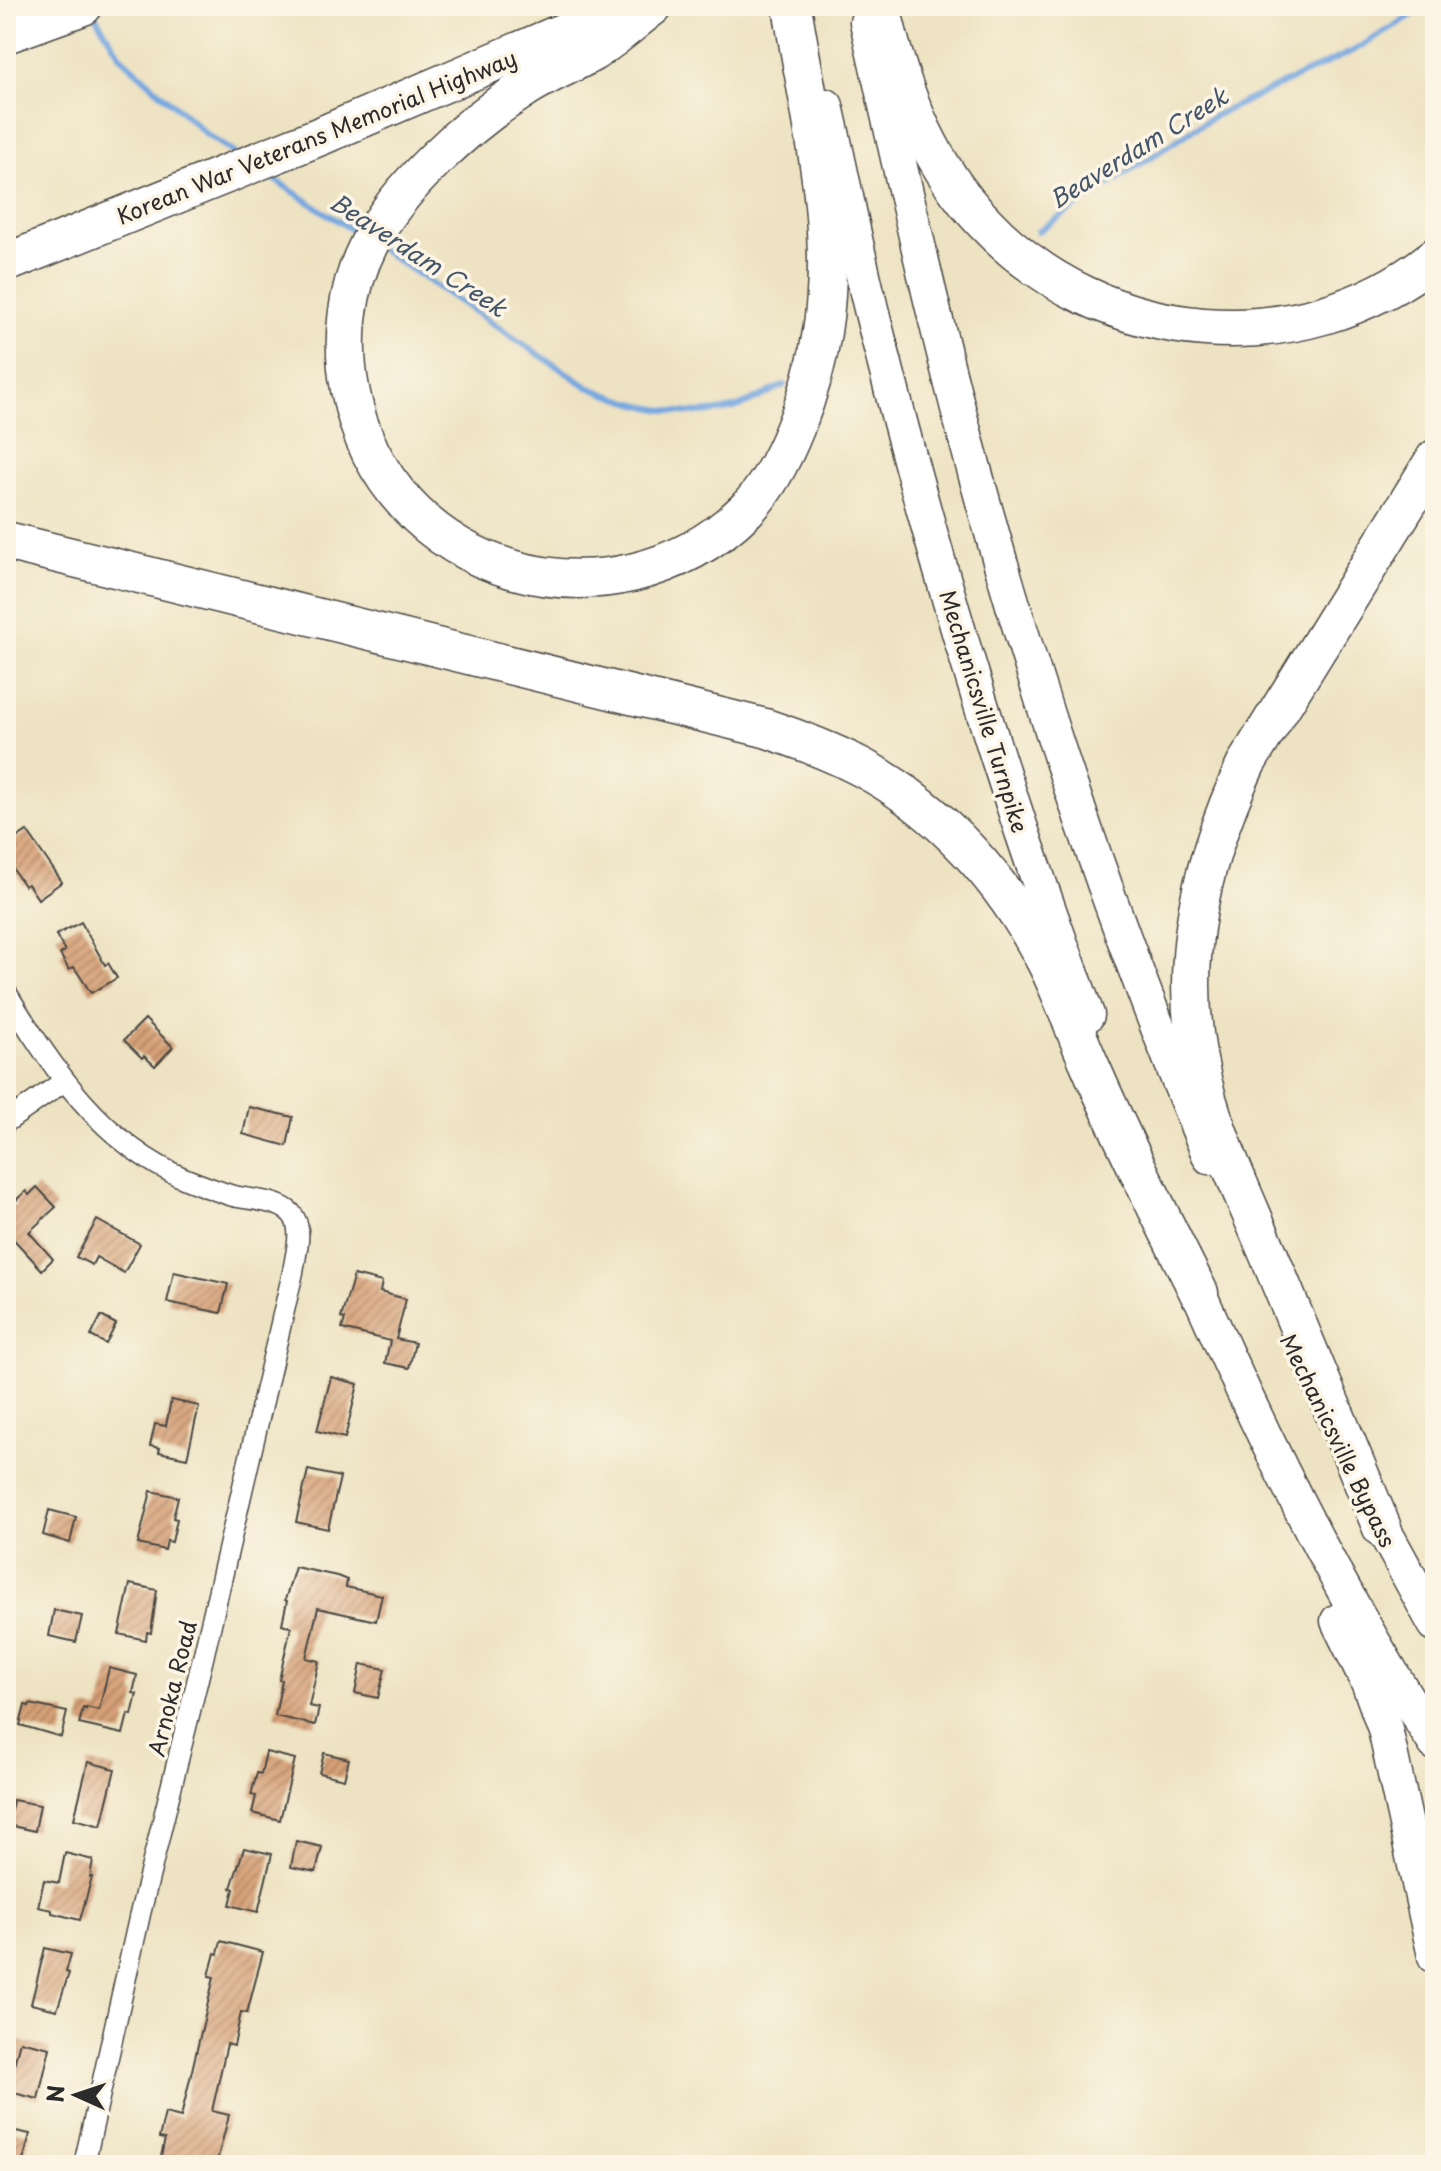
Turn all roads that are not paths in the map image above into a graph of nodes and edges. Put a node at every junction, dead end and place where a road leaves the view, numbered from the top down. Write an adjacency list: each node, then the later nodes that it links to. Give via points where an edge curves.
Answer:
1 (83, 6): 8 (highway)
2 (625, 6): 10 (highway, Korean War Veterans Memorial Highway)
3 (653, 6): 4 (highway, via 593,52 524,88 457,140 405,193 375,234 349,301 346,369 354,409 377,465 397,493 448,539 478,556 543,577 602,579 635,573 673,560 724,529 763,489 799,418 813,377 826,290 824,201)
4 (792, 6)
5 (803, 6): 16 (highway, Mechanicsville Turnpike, via 871,309 970,670 1080,996)
6 (864, 6): 18 (highway, Mechanicsville Bypass, via 928,292 983,504 1088,837 1250,1253)
7 (881, 6): 9 (highway, via 902,84 947,175 1010,248 1080,293 1125,312 1169,322 1273,326 1328,315 1375,297)
8 (6, 34)
9 (1435, 257)
10 (6, 263)
11 (1435, 459): 18 (highway, via 1247,762 1223,813 1205,872 1190,965 1194,1040 1218,1132)
12 (6, 541): 16 (highway, via 765,728 863,767 902,792 956,839 1027,927)
13 (6, 992): 14 (street)
14 (63, 1082): 15 (street); 22 (street, Arnoka Road, via 120,1137 168,1170 230,1195 281,1207 291,1213 299,1230)
15 (6, 1122)
16 (1199, 1293): 17 (highway, Mechanicsville Turnpike)
17 (1243, 1391): 20 (highway, via 1358,1613); 21 (highway, via 1385,1729)
18 (1382, 1528): 19 (highway, Mechanicsville Bypass)
19 (1435, 1624)
20 (1435, 1743)
21 (1435, 1956)
22 (84, 2165)

